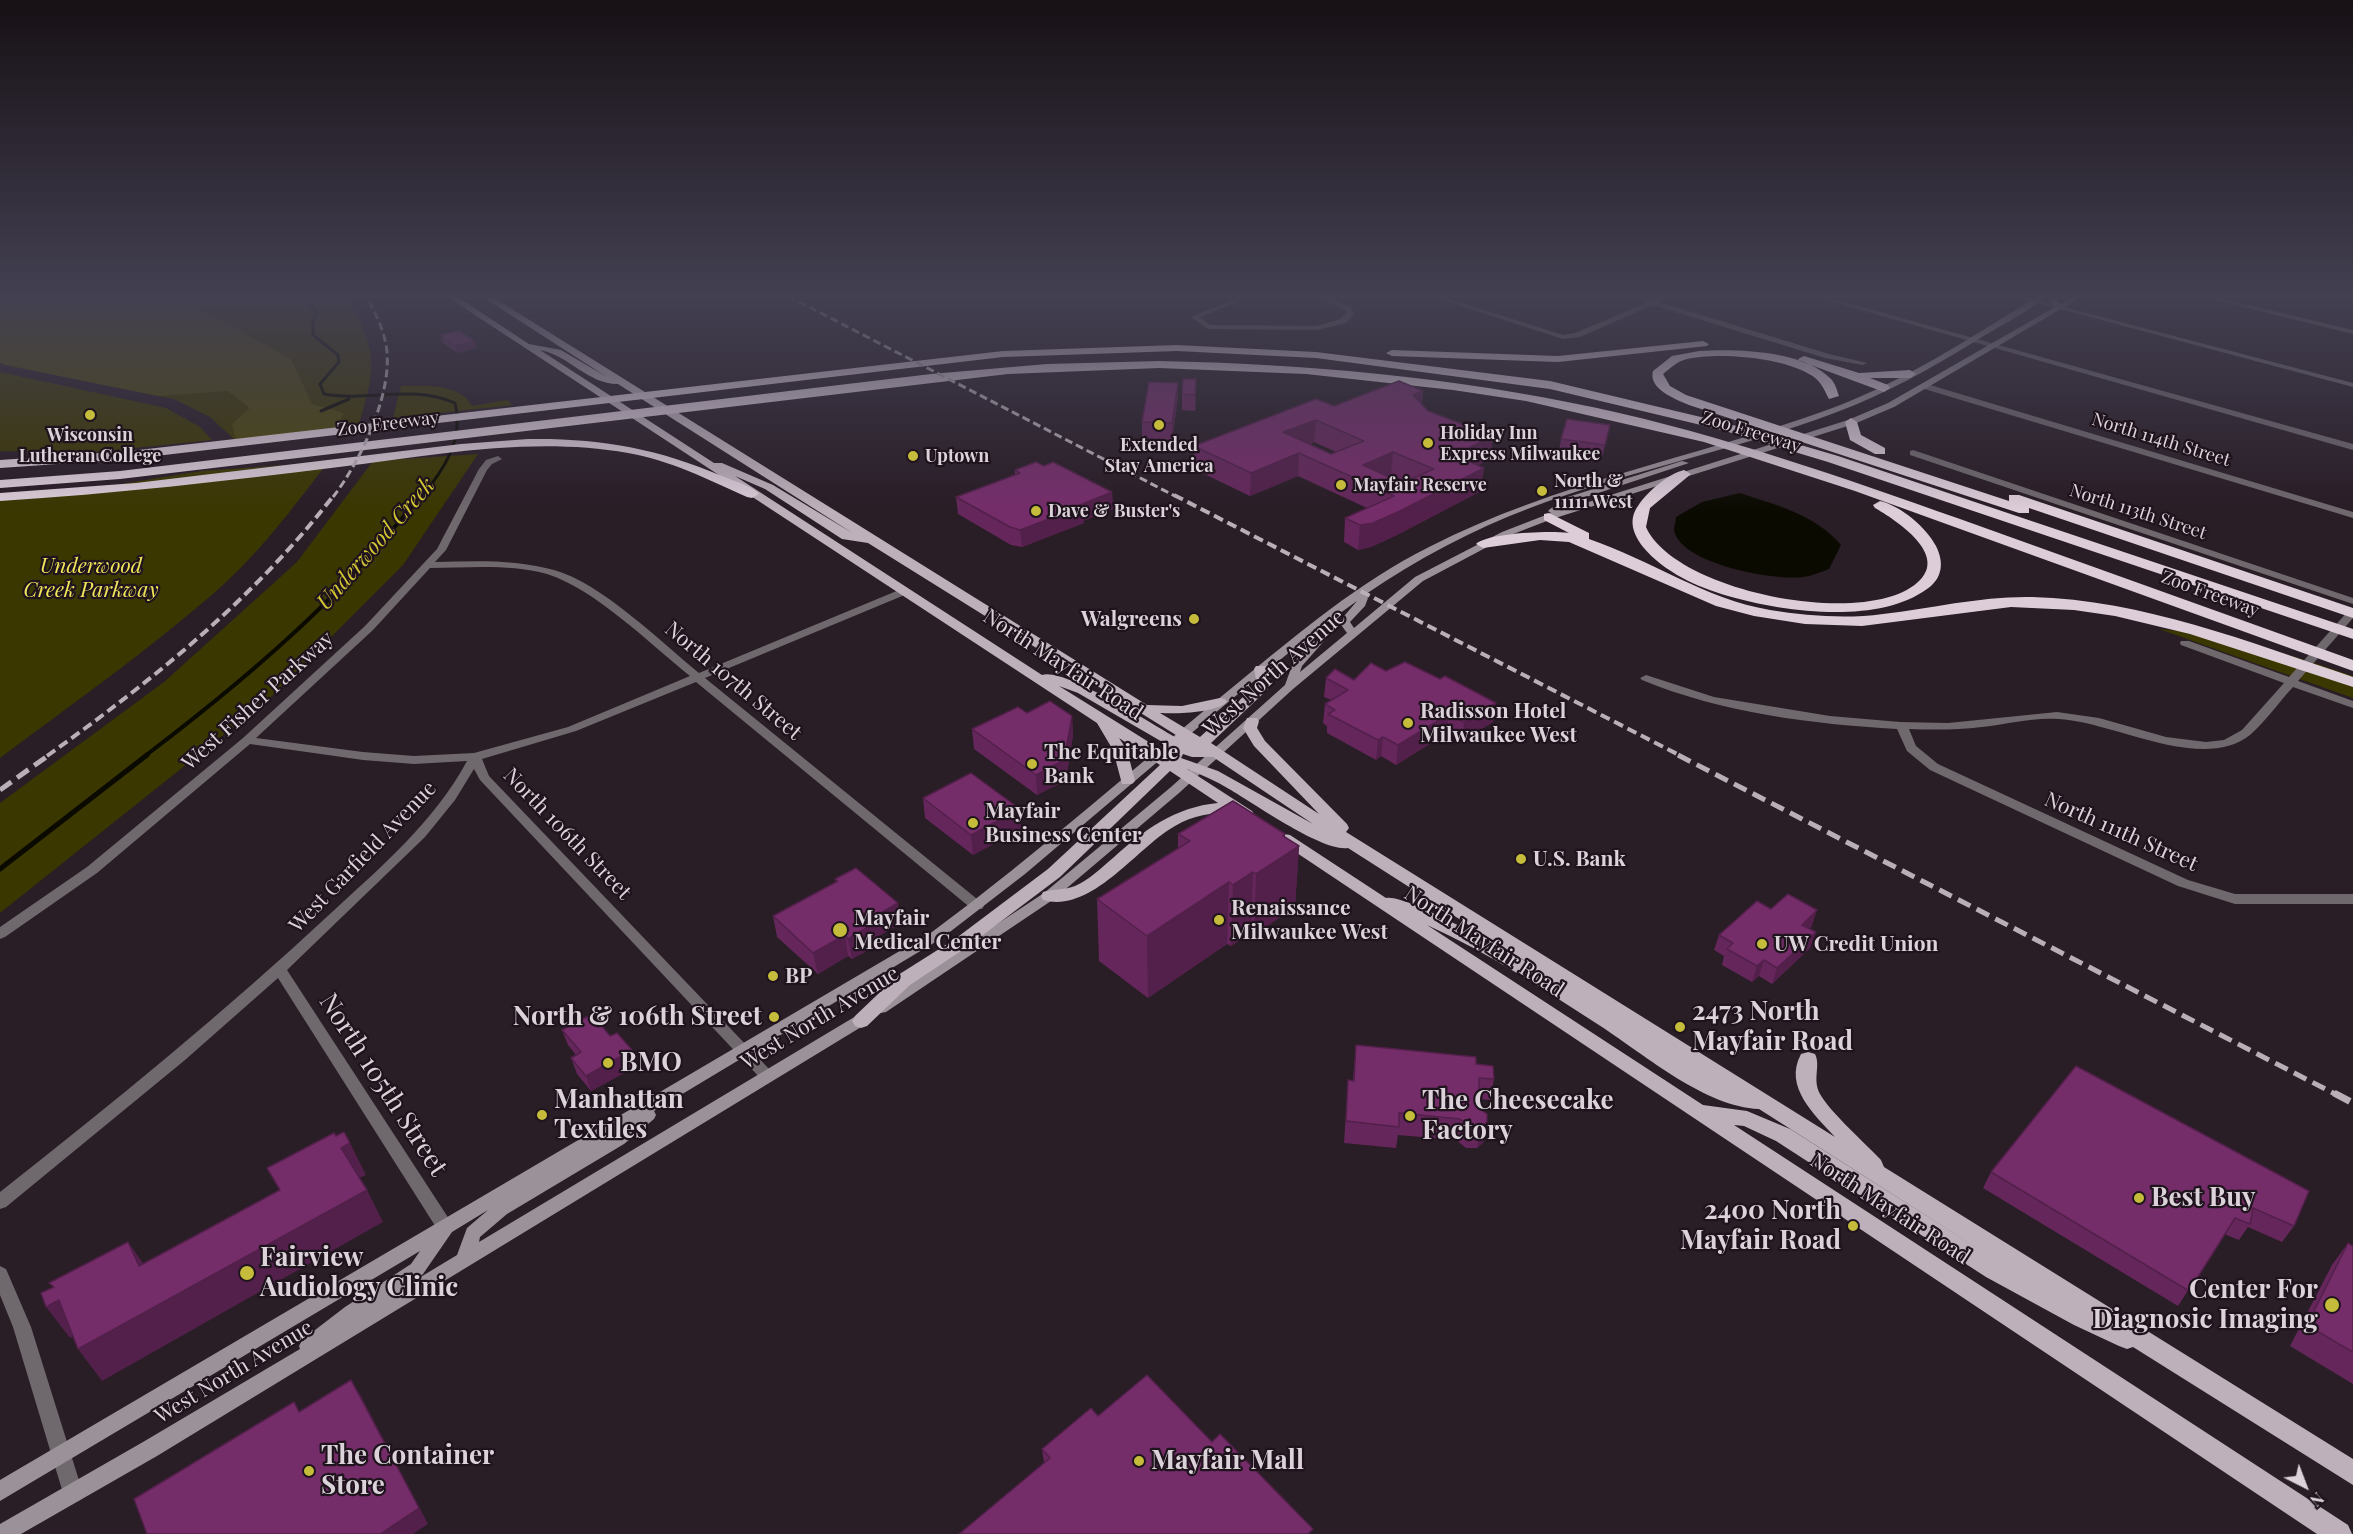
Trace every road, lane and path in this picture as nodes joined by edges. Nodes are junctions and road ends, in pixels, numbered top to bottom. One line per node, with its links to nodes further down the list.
1 (559, 368): 28 (main road, North Mayfair Road)
2 (582, 368): 17 (main road)
3 (601, 368): 17 (main road, North Mayfair Road)
4 (885, 368): 30 (highway, Zoo Freeway)
5 (1056, 368): 33 (highway, Zoo Freeway)
6 (1257, 368): 32 (highway, Zoo Freeway)
7 (1414, 368): 50 (highway, Zoo Freeway)
8 (1663, 368): 47 (highway)
9 (1802, 368): 21 (highway)
10 (1832, 368): 15 (highway)
11 (1921, 368): 16 (main road, West North Avenue)
12 (1958, 368): 18 (main road, West North Avenue)
13 (2073, 368): 25 (street)
14 (2284, 368): 19 (street)
15 (1840, 370): 16 (highway); 20 (highway)
16 (1910, 374): 20 (main road, West North Avenue)
17 (623, 381): 39 (main road, North Mayfair Road)
18 (1924, 386): 22 (main road, West North Avenue); 37 (street, North 114th Street)
19 (2353, 386)
20 (1884, 388): 22 (main road); 23 (main road, West North Avenue)
21 (1833, 396): 23 (main road)
22 (1885, 407): 24 (main road, West North Avenue)
23 (1811, 419): 26 (main road, West North Avenue)
24 (1851, 422): 31 (main road, West North Avenue); 46 (highway)
25 (2353, 447)
26 (1702, 451): 36 (main road, West North Avenue); 38 (main road)
27 (1913, 453): 45 (street, North 113th Street)
28 (690, 454): 34 (main road, North Mayfair Road); 39 (main road)
29 (498, 459): 42 (street, West Fisher Parkway)
30 (0, 464)
31 (1684, 474): 32 (highway); 38 (main road, West North Avenue)
32 (1837, 480): 52 (highway, Zoo Freeway)
33 (0, 484)
34 (752, 494): 35 (highway); 43 (main road, North Mayfair Road)
35 (0, 497)
36 (1528, 505): 38 (main road); 44 (main road, West North Avenue)
37 (2353, 515)
38 (1548, 516): 40 (main road, West North Avenue); 41 (highway)
39 (871, 539): 61 (main road, North Mayfair Road)
40 (1483, 544): 41 (highway); 49 (main road, West North Avenue)
41 (1630, 562): 58 (highway)
42 (430, 565): 55 (street, North 107th Street); 66 (street, West Fisher Parkway)
43 (903, 592): 53 (main road, North Mayfair Road); 55 (street)
44 (1359, 593): 48 (main road, West North Avenue); 49 (main road)
45 (2353, 601)
46 (2353, 613): 57 (street)
47 (2353, 622)
48 (1318, 623): 54 (main road, West North Avenue); 59 (main road)
49 (1352, 633): 59 (main road, West North Avenue)
50 (2353, 634)
51 (2185, 643): 57 (street)
52 (2353, 666)
53 (1024, 668): 63 (main road, North Mayfair Road); 68 (main road)
54 (1261, 669): 60 (main road, West North Avenue); 68 (main road)
55 (700, 678): 69 (street); 78 (street, North 107th Street)
56 (1646, 678): 65 (street)
57 (2290, 681): 62 (street); 65 (street)
58 (2353, 682)
59 (1289, 687): 64 (main road, West North Avenue)
60 (1220, 702): 61 (main road); 68 (main road, West North Avenue)
61 (1138, 704): 68 (main road, North Mayfair Road)
62 (2353, 705)
63 (1098, 717): 68 (main road, North Mayfair Road); 70 (main road)
64 (1252, 721): 67 (main road, West North Avenue); 74 (main road)
65 (1902, 727): 77 (street, North 111th Street)
66 (247, 740): 69 (street); 79 (street, West Fisher Parkway)
67 (1216, 753): 68 (main road); 74 (main road, North Mayfair Road)
68 (1182, 755): 70 (main road, West North Avenue); 71 (main road, North Mayfair Road); 74 (main road); 76 (main road, West North Avenue); 81 (main road)
69 (475, 757): 80 (street, West Garfield Avenue); 82 (street, North 106th Street)
70 (1128, 781): 78 (main road, West North Avenue)
71 (1236, 807): 72 (main road, North Mayfair Road); 76 (main road)
72 (1255, 820)
73 (1275, 833): 75 (main road, North Mayfair Road)
74 (1362, 850): 86 (main road, North Mayfair Road)
75 (1352, 886): 86 (main road); 87 (main road, North Mayfair Road)
76 (1049, 896): 81 (main road, West North Avenue)
77 (2353, 899)
78 (977, 906): 82 (main road, West North Avenue)
79 (0, 934)
80 (280, 970): 89 (street, West Garfield Avenue); 90 (street, North 105th Street)
81 (861, 1021): 84 (main road, West North Avenue)
82 (744, 1052): 84 (street, North 106th Street); 85 (main road, West North Avenue)
83 (1808, 1059): 88 (main road)
84 (767, 1076): 91 (main road, West North Avenue)
85 (684, 1087): 90 (main road, West North Avenue); 91 (main road)
86 (1764, 1102): 88 (main road, North Mayfair Road)
87 (1696, 1112): 93 (main road); 99 (main road, North Mayfair Road)
88 (1884, 1178): 93 (main road, North Mayfair Road)
89 (0, 1202)
90 (446, 1227): 94 (main road); 95 (main road, West North Avenue)
91 (464, 1260): 94 (main road, West North Avenue)
92 (0, 1274): 95 (street)
93 (2168, 1356): 96 (main road, North Mayfair Road)
94 (265, 1379): 98 (main road, West North Avenue)
95 (61, 1455): 97 (main road, West North Avenue); 98 (street)
96 (2353, 1473)
97 (0, 1491)
98 (74, 1493): 100 (main road, West North Avenue)
99 (2343, 1533)
100 (2, 1534)

